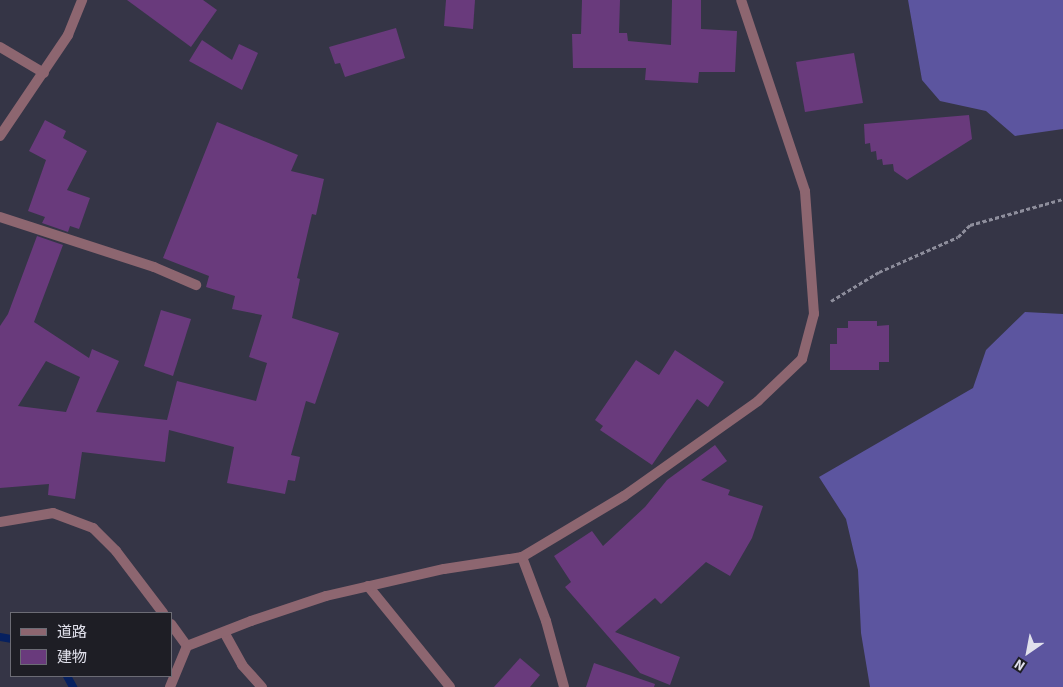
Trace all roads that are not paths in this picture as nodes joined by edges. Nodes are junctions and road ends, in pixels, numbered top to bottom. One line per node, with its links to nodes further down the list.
1 (82, 0): 4 (street)
2 (741, 0): 9 (street)
3 (0, 47): 4 (street)
4 (44, 73): 5 (street)
5 (0, 136)
6 (0, 217): 7 (street)
7 (196, 285)
8 (0, 522): 11 (street)
9 (522, 557): 10 (street); 18 (street)
10 (368, 586): 13 (street); 17 (street)
11 (162, 612)
12 (172, 625): 14 (street)
13 (224, 632): 14 (street); 16 (street)
14 (187, 646): 15 (street)
15 (170, 687)
16 (262, 687)
17 (450, 687)
18 (564, 687)

